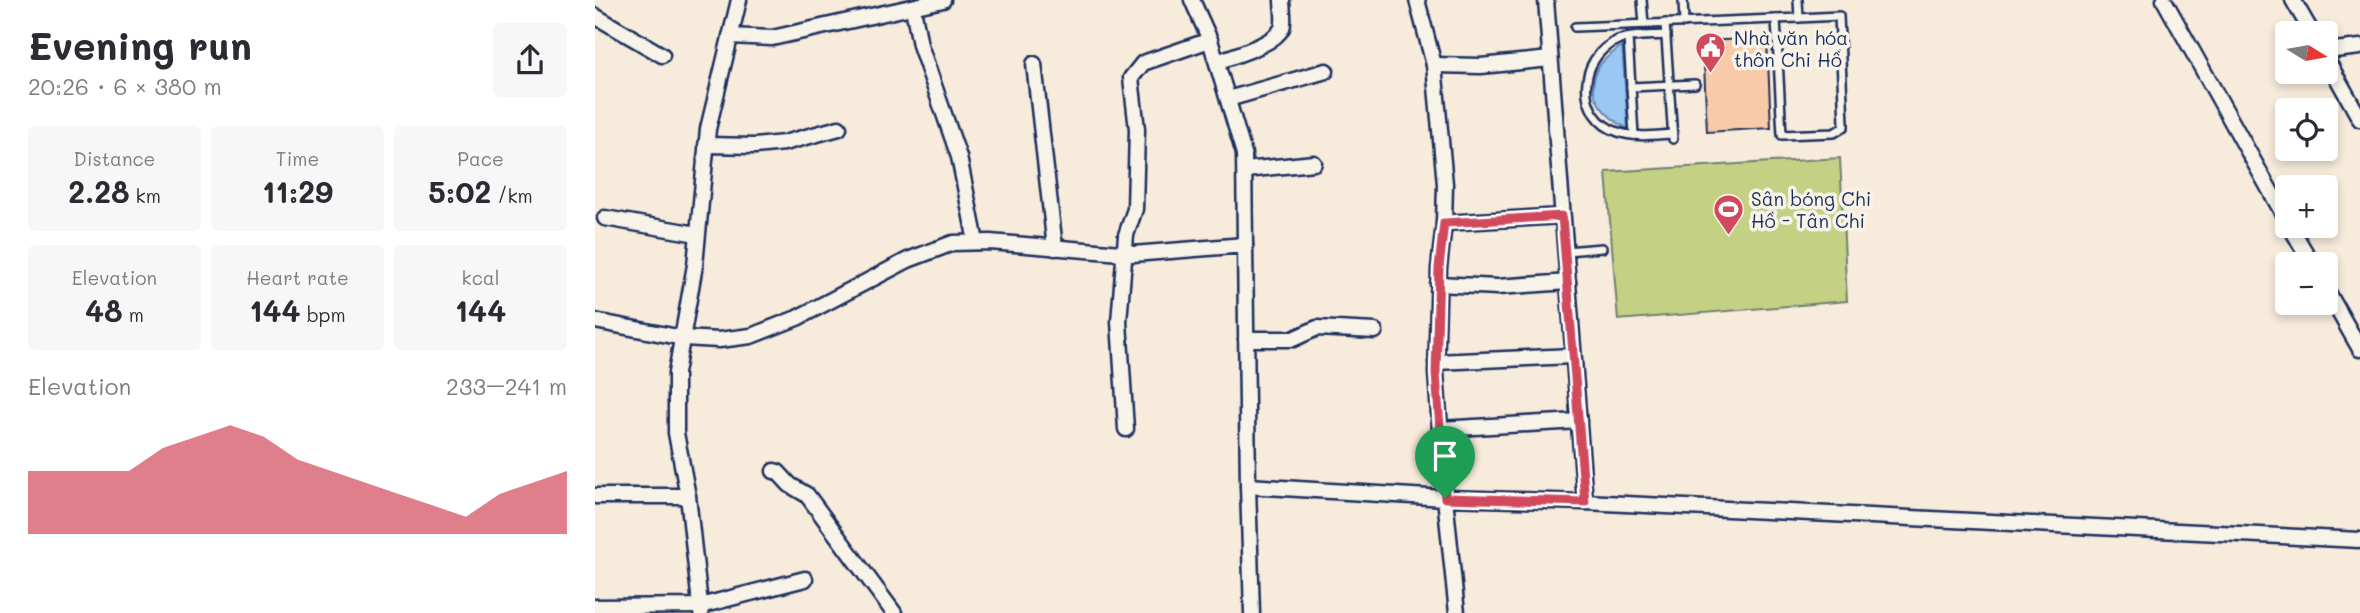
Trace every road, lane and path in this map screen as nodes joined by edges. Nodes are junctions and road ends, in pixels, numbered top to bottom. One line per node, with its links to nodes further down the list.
1 (739, 0): 21 (street)
2 (943, 0): 12 (street)
3 (1192, 0): 24 (street)
4 (1282, 0): 29 (street)
5 (1417, 0): 31 (street)
6 (1546, 0): 28 (street)
7 (1642, 0): 19 (lane)
8 (1683, 0): 18 (lane)
9 (1798, 0): 14 (lane)
10 (2164, 0): 44 (street)
11 (2293, 0): 16 (street)
12 (913, 8): 21 (street); 49 (street)
13 (595, 16): 27 (street)
14 (1799, 18): 15 (lane); 15 (lane)
15 (1776, 19): 18 (lane)
16 (2305, 21)
17 (1665, 23): 18 (lane); 19 (lane); 22 (lane)
18 (1684, 23)
19 (1644, 24): 20 (lane)
20 (1575, 27)
21 (730, 36): 41 (street)
22 (1666, 36): 23 (lane); 35 (lane)
23 (1628, 38): 36 (lane); 40 (lane)
24 (1210, 40): 29 (street); 54 (street)
25 (2360, 47): 26 (street)
26 (2338, 50)
27 (662, 55)
28 (1550, 59): 31 (street); 45 (street)
29 (1217, 62): 37 (street)
30 (1034, 64): 51 (street)
31 (1434, 65): 47 (street)
32 (1326, 71): 37 (street)
33 (2338, 80): 38 (street)
34 (1695, 84): 35 (lane)
35 (1669, 85): 36 (lane); 40 (lane)
36 (1631, 87): 40 (lane)
37 (1228, 99): 43 (street)
38 (2360, 119)
39 (839, 128): 41 (street)
40 (1634, 135)
41 (706, 145): 48 (street)
42 (1314, 163): 43 (street)
43 (1245, 170): 50 (street)
44 (2275, 199)
45 (1562, 216): 47 (street); 53 (street)
46 (605, 218): 48 (street)
47 (1444, 223): 56 (street)
48 (697, 234): 60 (street)
49 (976, 242): 51 (street); 60 (street)
50 (1245, 245): 54 (street); 61 (street)
51 (1055, 248): 54 (street)
52 (1602, 248): 53 (lane)
53 (1565, 251): 55 (street)
54 (1123, 254): 66 (street)
55 (1567, 282): 56 (street); 63 (street)
56 (1438, 284): 64 (street)
57 (2338, 310): 62 (street)
58 (595, 321): 60 (street)
59 (1375, 331): 61 (street)
60 (683, 338): 71 (street)
61 (1246, 339): 69 (street)
62 (2360, 349)
63 (1573, 356): 64 (street); 65 (street)
64 (1436, 362): 67 (street)
65 (1579, 421): 67 (street); 73 (street)
66 (1126, 429)
67 (1440, 429): 72 (street)
68 (774, 471): 78 (street)
69 (1248, 486): 72 (street); 79 (street)
70 (595, 496): 71 (street)
71 (688, 496): 77 (street)
72 (1445, 498): 73 (street); 80 (street)
73 (1585, 502): 74 (street)
74 (2360, 540)
75 (805, 579): 77 (street)
76 (595, 607): 77 (street)
77 (700, 609)
78 (894, 613)
79 (1252, 613)
80 (1457, 613)

